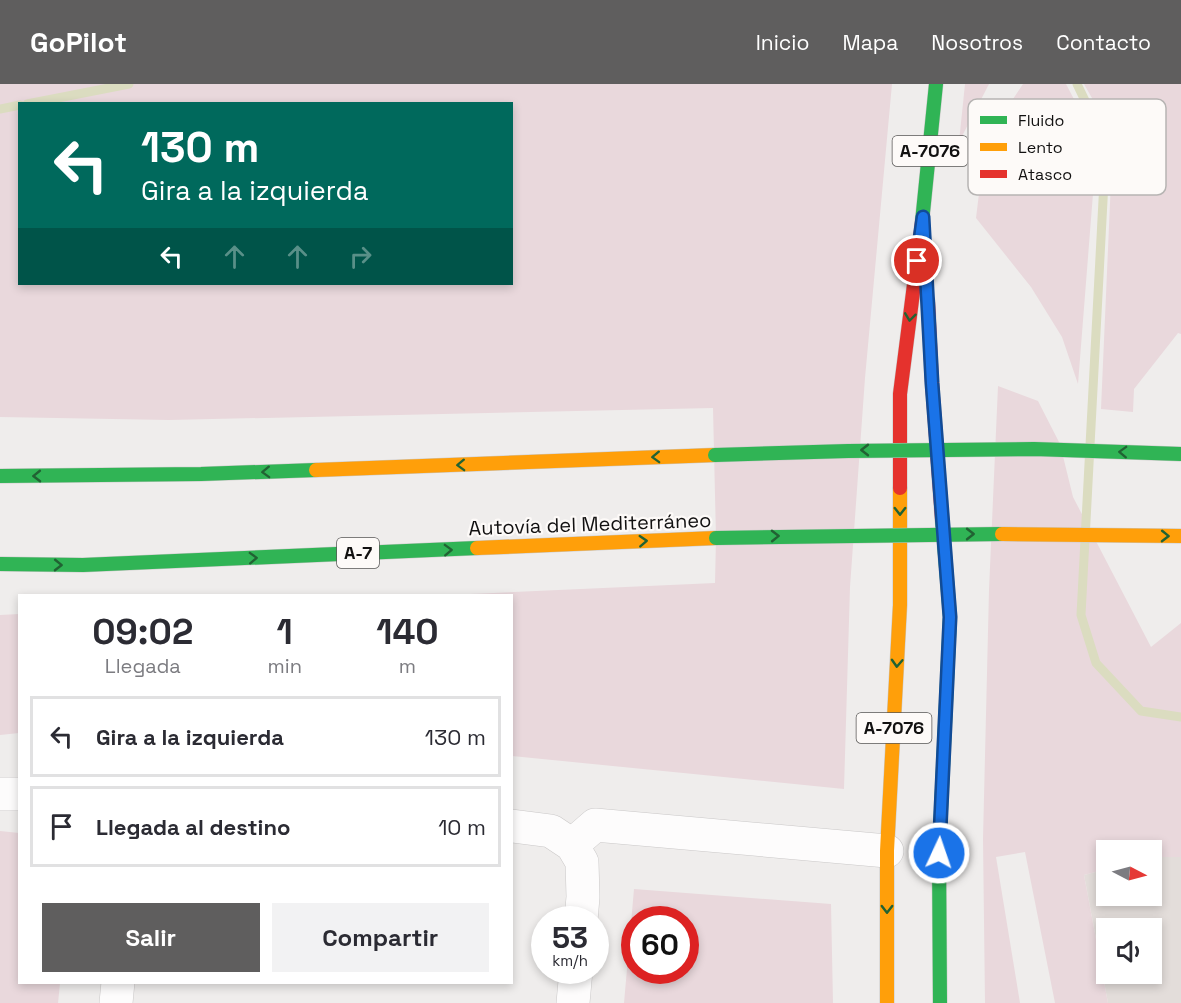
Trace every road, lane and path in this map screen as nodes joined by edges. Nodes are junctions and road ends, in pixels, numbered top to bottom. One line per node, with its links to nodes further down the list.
1 (936, 84): 2 (main road, A-7076)
2 (923, 217): 12 (main road, A-7076, one-way to 12); 20 (main road, A-7076)
3 (1181, 454): 5 (main road, one-way to 5, bridge)
4 (35, 462): 5 (main road)
5 (201, 474): 6 (main road, one-way to 6)
6 (0, 476)
7 (1181, 536): 8 (main road, Autovía del Mediterráneo / A-7, one-way to 7, bridge)
8 (0, 564)
9 (0, 794): 10 (street)
10 (18, 794)
11 (513, 826): 13 (street)
12 (887, 851): 13 (street); 19 (main road, A-7076, one-way to 19)
13 (577, 854): 14 (street)
14 (583, 906)
15 (118, 984): 17 (street)
16 (575, 984): 18 (street)
17 (116, 1003)
18 (573, 1003)
19 (888, 1003)
20 (940, 1003)

